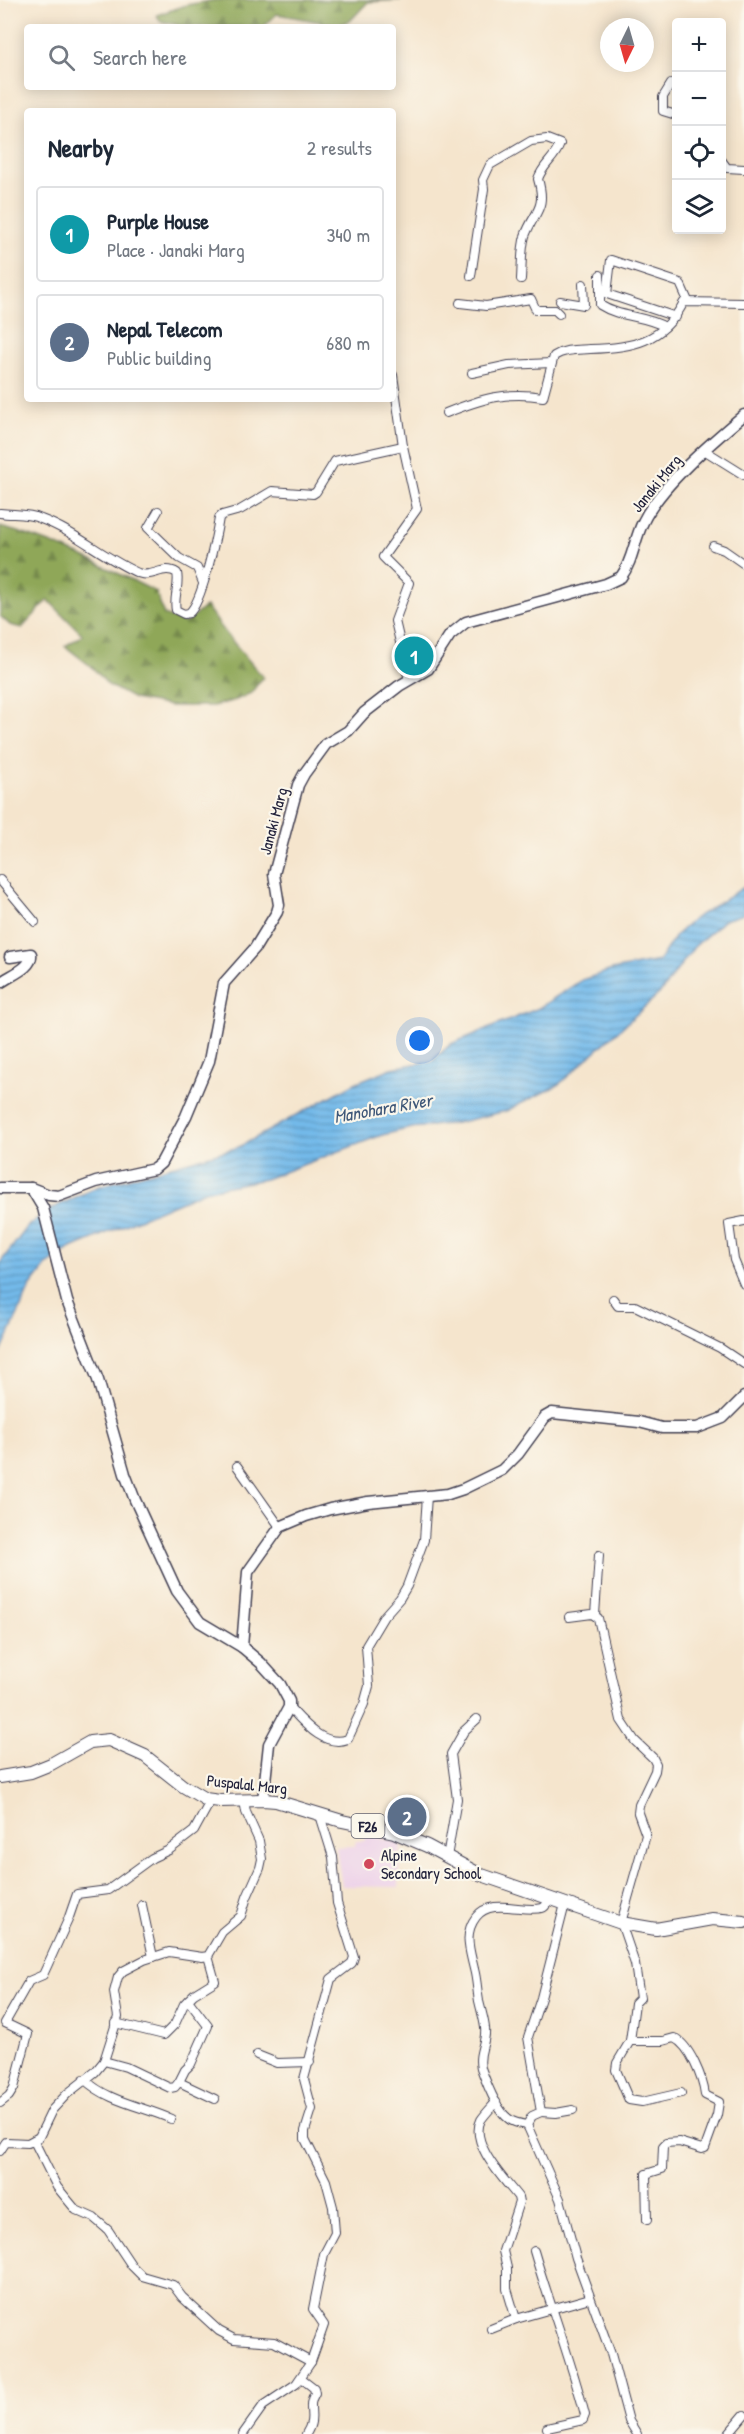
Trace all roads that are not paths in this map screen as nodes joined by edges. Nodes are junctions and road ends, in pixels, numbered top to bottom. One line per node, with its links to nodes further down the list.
1 (671, 84): 2 (street)
2 (672, 114)
3 (726, 167): 4 (street)
4 (744, 169)
5 (600, 275): 15 (street)
6 (471, 276): 7 (street)
7 (521, 279)
8 (583, 285): 9 (street)
9 (560, 301)
10 (688, 301): 12 (street); 14 (street); 14 (street)
11 (460, 303): 13 (street)
12 (744, 303)
13 (559, 314)
14 (676, 317): 15 (street)
15 (665, 327): 16 (street)
16 (551, 363): 17 (street); 19 (street)
17 (472, 373)
18 (396, 396): 21 (street)
19 (446, 413)
20 (744, 415): 22 (street, Janaki Marg)
21 (403, 446): 28 (street); 29 (street)
22 (704, 450): 23 (street); 29 (street, Janaki Marg)
23 (744, 475)
24 (158, 511): 28 (street)
25 (0, 513): 28 (street)
26 (713, 546): 27 (street)
27 (744, 564)
28 (203, 583)
29 (409, 680): 35 (street, Janaki Marg)
30 (0, 880): 31 (street)
31 (34, 922)
32 (5, 955): 33 (street)
33 (0, 983)
34 (0, 1188): 35 (street, Janaki Marg)
35 (32, 1188): 47 (street)
36 (744, 1221): 37 (street)
37 (744, 1284)
38 (613, 1299): 39 (street)
39 (744, 1364)
40 (744, 1397): 42 (street)
41 (237, 1466): 43 (street)
42 (427, 1496): 43 (street); 48 (street)
43 (280, 1527): 47 (street)
44 (599, 1555): 45 (street)
45 (595, 1615): 46 (street); 60 (street)
46 (568, 1617)
47 (242, 1647): 48 (street)
48 (289, 1707): 53 (street)
49 (477, 1719): 55 (street)
50 (0, 1777): 51 (main road, Puspalal Marg / F26)
51 (211, 1800): 52 (main road, Puspalal Marg / F26); 74 (street)
52 (244, 1800): 53 (main road, Puspalal Marg / F26); 61 (street)
53 (262, 1800): 54 (main road, Puspalal Marg / F26)
54 (320, 1815): 55 (main road, Puspalal Marg / F26); 68 (street)
55 (447, 1857): 56 (main road, Puspalal Marg / F26)
56 (549, 1898): 57 (main road, Puspalal Marg / F26); 73 (street)
57 (564, 1904): 60 (main road, Puspalal Marg / F26); 76 (street)
58 (142, 1905): 62 (street)
59 (744, 1922): 60 (main road, Puspalal Marg / F26)
60 (621, 1923): 65 (street)
61 (208, 1956): 62 (street); 63 (street)
62 (153, 1957): 64 (street)
63 (188, 2000): 64 (street); 70 (street)
64 (115, 2023): 67 (street)
65 (630, 2041): 71 (street); 81 (street)
66 (257, 2055): 68 (street)
67 (104, 2061): 69 (street); 70 (street)
68 (310, 2062): 87 (street)
69 (84, 2079): 77 (street); 79 (street)
70 (179, 2082): 72 (street)
71 (681, 2093)
72 (215, 2099)
73 (496, 2102): 78 (street); 85 (street)
74 (0, 2103)
75 (573, 2110): 76 (street)
76 (541, 2112): 78 (street)
77 (171, 2119)
78 (527, 2125): 83 (street)
79 (34, 2141): 80 (street); 87 (street)
80 (0, 2151)
81 (648, 2220)
82 (534, 2251): 84 (street)
83 (590, 2298): 84 (street); 93 (street)
84 (550, 2309): 85 (street); 90 (street)
85 (516, 2319): 86 (street)
86 (491, 2329)
87 (311, 2362): 88 (street)
88 (301, 2378): 91 (street); 92 (street)
89 (744, 2415): 94 (street)
90 (547, 2428)
91 (243, 2434)
92 (306, 2434)
93 (637, 2434)
94 (728, 2434)

